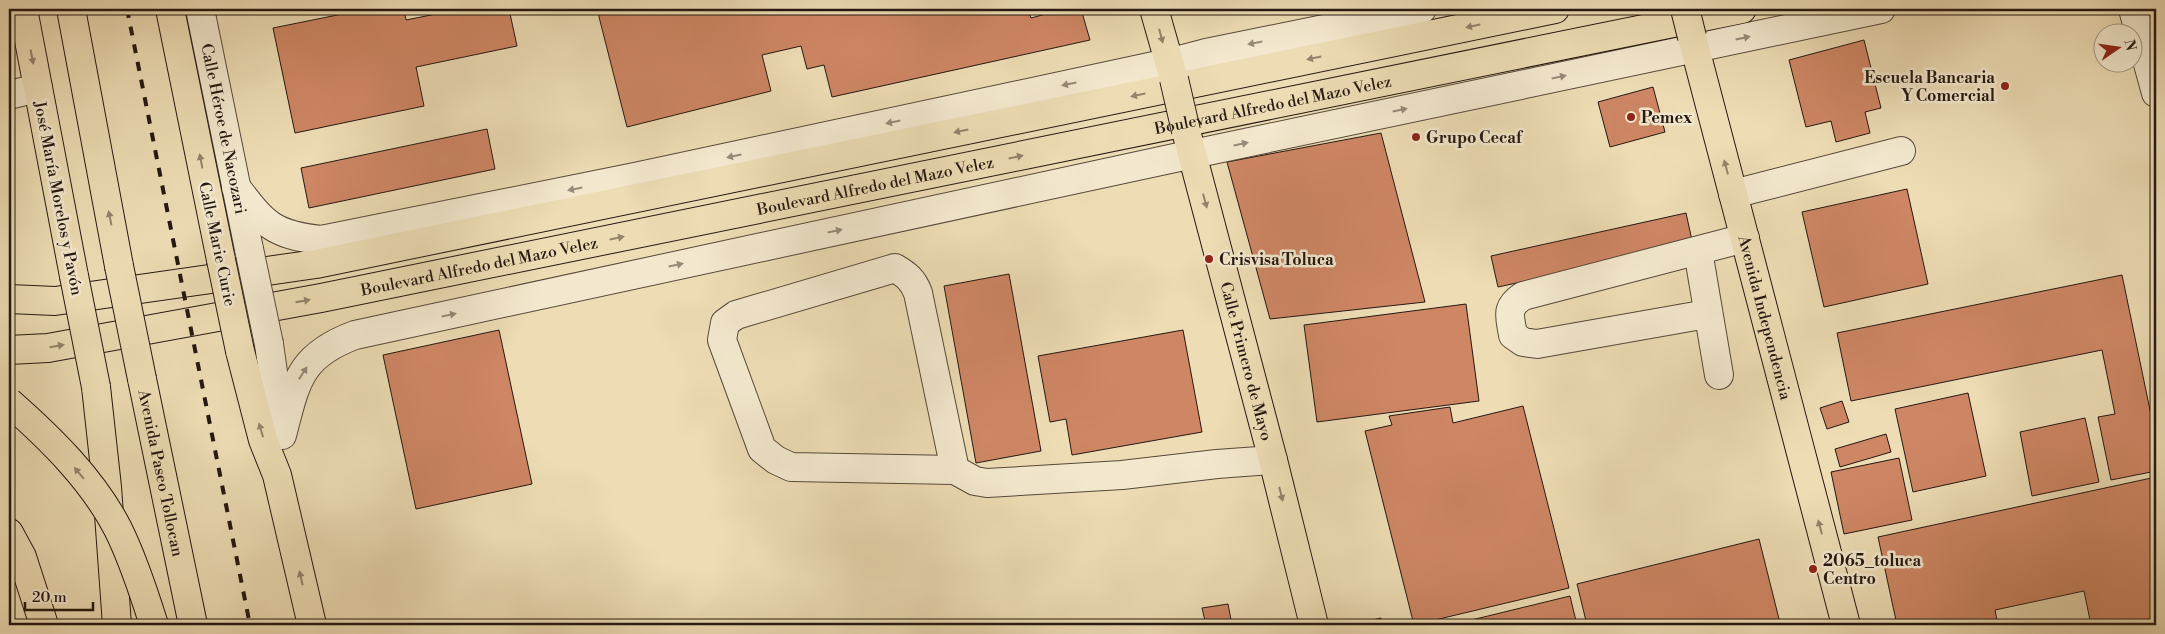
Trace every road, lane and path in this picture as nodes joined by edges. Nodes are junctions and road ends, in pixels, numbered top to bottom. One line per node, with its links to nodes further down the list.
1 (23, 9): 15 (main road, José María Morelos y Pavón, one-way to 15)
2 (71, 9): 37 (main road, Avenida Paseo Tollocan, one-way to 2, bridge)
3 (170, 9): 32 (main road, Calle Marie Curie, one-way to 3, bridge)
4 (200, 9): 20 (street, Calle Héroe de Nacozari)
5 (1154, 9): 14 (main road, Calle Primero de Mayo, one-way to 14)
6 (1422, 9): 12 (street)
7 (1555, 9): 24 (main road, one-way to 24)
8 (1685, 9): 13 (main road, Avenida Independencia, bridge)
9 (1742, 9): 26 (main road, Boulevard Alfredo del Mazo Velez, one-way to 9)
10 (1881, 9): 13 (street, Boulevard Alfredo del Mazo Velez, one-way to 10)
11 (2133, 9): 16 (street)
12 (1334, 18): 14 (street, one-way to 14)
13 (1694, 43): 18 (street, Boulevard Alfredo del Mazo Velez, one-way to 13); 21 (main road, Avenida Independencia, one-way to 13)
14 (1171, 71): 18 (main road, Calle Primero de Mayo, bridge); 20 (street, one-way to 20)
15 (38, 88): 17 (street); 35 (main road, José María Morelos y Pavón, bridge)
16 (2156, 93)
17 (9, 95)
18 (1190, 142): 29 (street, Boulevard Alfredo del Mazo Velez, one-way to 18); 30 (main road, Calle Primero de Mayo, one-way to 30)
19 (1901, 151): 21 (street)
20 (236, 187): 29 (street, Calle Héroe de Nacozari, bridge)
21 (1734, 194): 22 (main road, Avenida Independencia)
22 (1745, 238): 23 (street); 40 (main road, Avenida Independencia, one-way to 22)
23 (1698, 251): 25 (street); 25 (street)
24 (9, 299)
25 (1707, 314): 27 (street)
26 (9, 350)
27 (1719, 375)
28 (9, 402): 36 (main road, one-way to 28, bridge)
29 (282, 435): 32 (street)
30 (1272, 460): 31 (street); 39 (main road, Calle Primero de Mayo, one-way to 39)
31 (955, 470): 31 (street)
32 (278, 475): 38 (main road, one-way to 32)
33 (9, 532): 34 (main road)
34 (44, 625)
35 (117, 625)
36 (154, 625)
37 (193, 625)
38 (312, 625)
39 (1314, 625)
40 (1846, 625)

